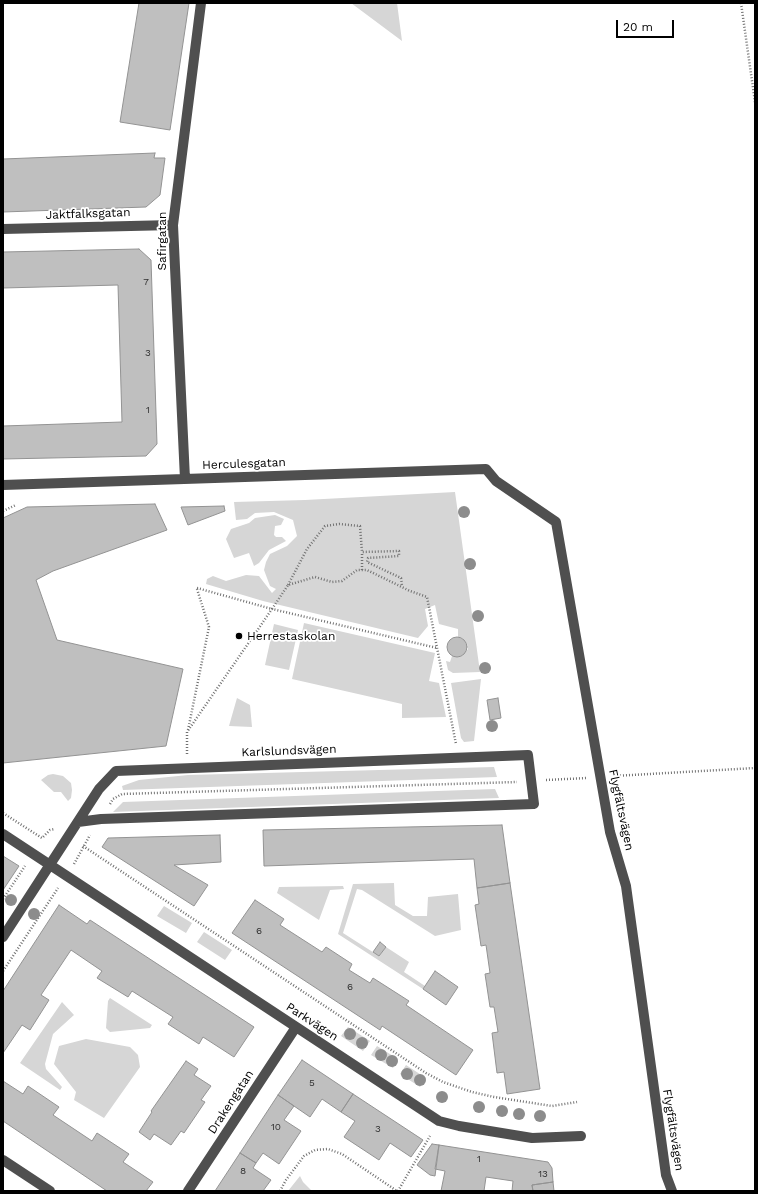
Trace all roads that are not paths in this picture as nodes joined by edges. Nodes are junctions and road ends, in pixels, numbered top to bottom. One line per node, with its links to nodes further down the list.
1 (201, 3): 2 (street, Safirgatan)
2 (173, 225): 3 (street, Jaktfalksgatan); 5 (street, Safirgatan)
3 (3, 229)
4 (486, 469): 5 (street, Herculesgatan); 16 (street, Flygfältsvägen)
5 (186, 479): 6 (street, Herculesgatan)
6 (3, 486)
7 (78, 822): 7 (street, Karlslundsvägen); 9 (street, Karlslundsvägen)
8 (3, 834): 9 (street)
9 (50, 865): 10 (street, Karlslundsvägen); 11 (street, Parkvägen)
10 (3, 937)
11 (296, 1027): 12 (street, Parkvägen); 15 (street, Drakengatan)
12 (581, 1136)
13 (3, 1160): 14 (street)
14 (50, 1191)
15 (188, 1191)
16 (672, 1191)

